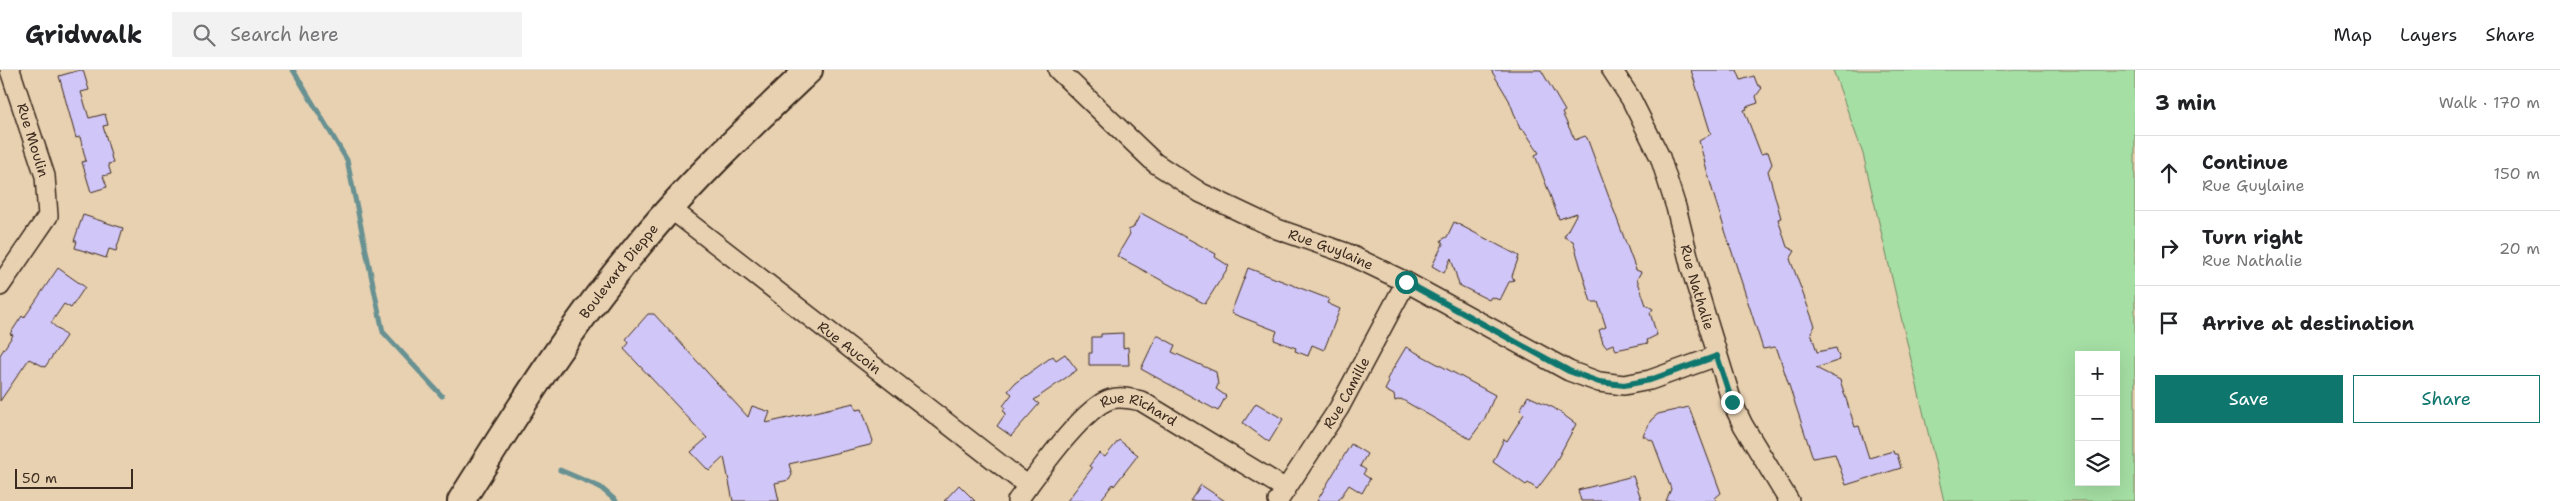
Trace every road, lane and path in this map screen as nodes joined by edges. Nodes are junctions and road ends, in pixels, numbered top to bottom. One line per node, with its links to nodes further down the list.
1 (809, 70): 5 (main road, Boulevard Dieppe)
2 (1058, 70): 6 (street, Rue Guylaine)
3 (1612, 70): 8 (street, Rue Nathalie)
4 (9, 82): 7 (street, Rue Moulin)
5 (671, 209): 9 (street, Rue Aucoin); 11 (main road, Boulevard Dieppe)
6 (1406, 282): 8 (street, Rue Guylaine); 10 (street, Rue Camille)
7 (0, 286)
8 (1717, 356): 12 (street, Rue Nathalie)
9 (1022, 494): 10 (street, Rue Richard)
10 (1282, 495)
11 (462, 501)
12 (1789, 501)

